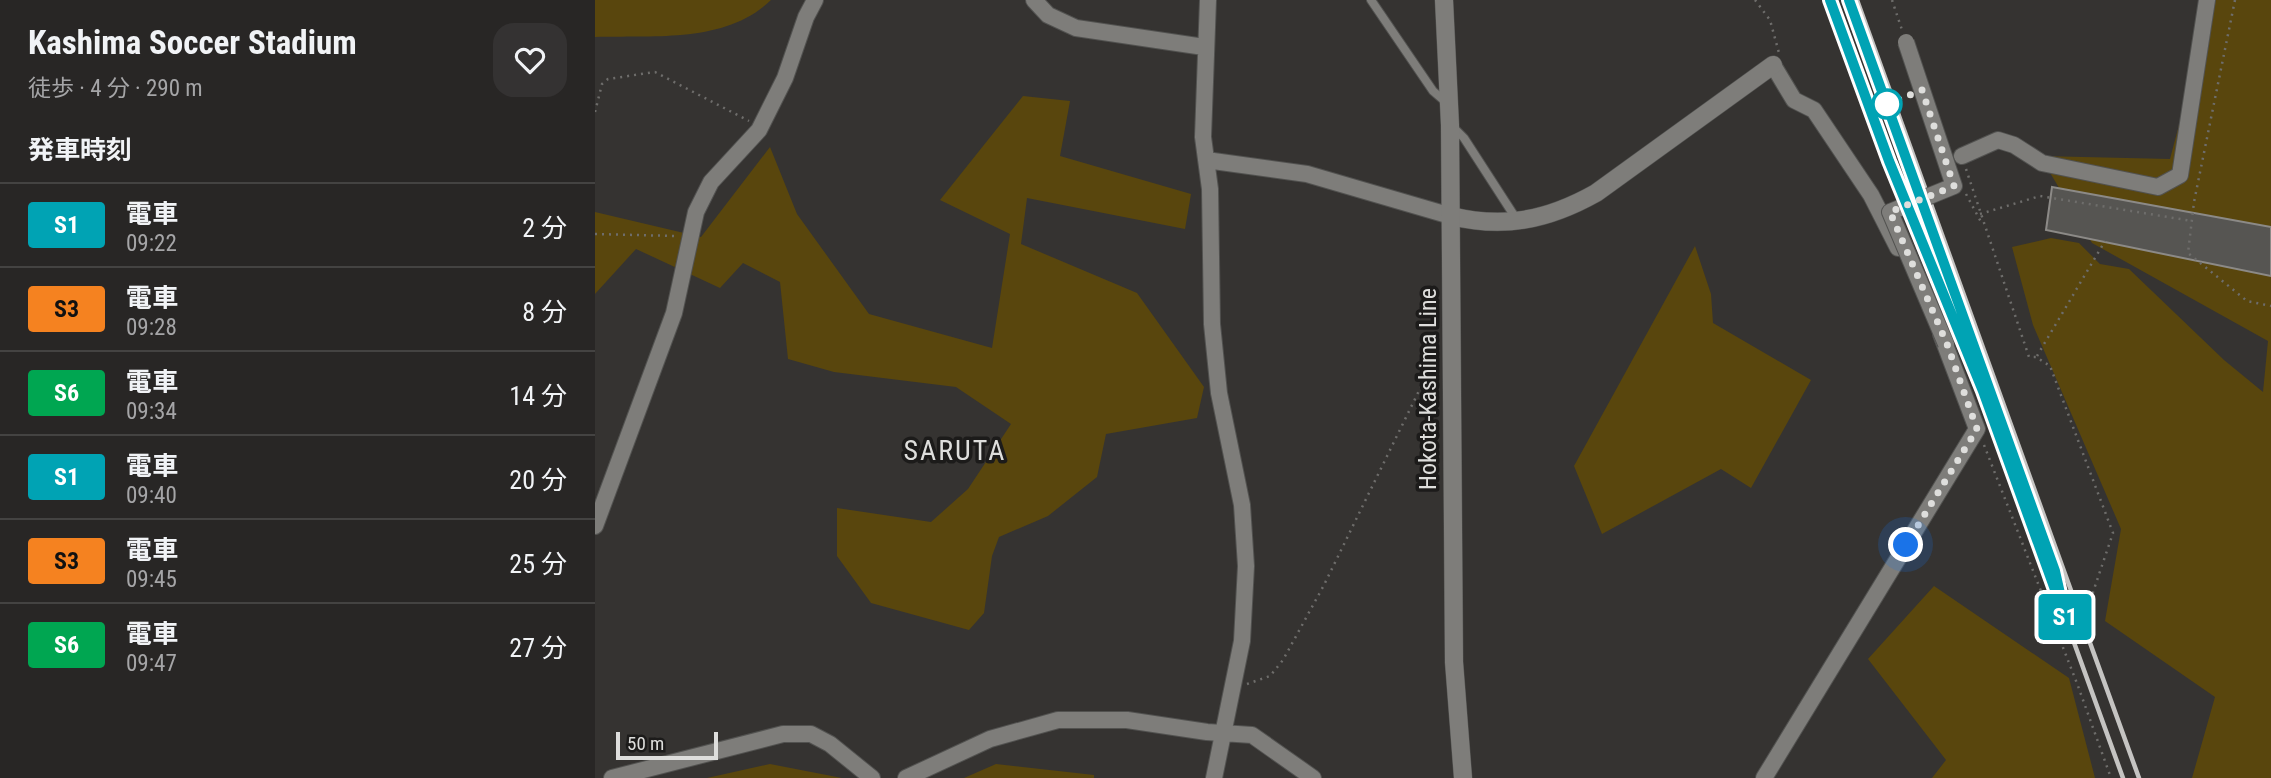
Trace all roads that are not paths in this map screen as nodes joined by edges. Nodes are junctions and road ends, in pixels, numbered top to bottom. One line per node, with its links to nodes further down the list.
1 (815, 0): 17 (street)
2 (1034, 0): 8 (street)
3 (1208, 0): 8 (street)
4 (1371, 0): 10 (lane)
5 (1444, 0): 10 (main road, Hokota-Kashima Line)
6 (2207, 0): 12 (street)
7 (1906, 42): 16 (street, bridge)
8 (1204, 47): 13 (street)
9 (1773, 65): 15 (main road); 16 (street)
10 (1449, 104): 11 (main road, Hokota-Kashima Line)
11 (1450, 125): 14 (main road, Hokota-Kashima Line); 15 (lane)
12 (1962, 156)
13 (1206, 160): 14 (street); 18 (street)
14 (1451, 216): 15 (main road); 24 (main road, Hokota-Kashima Line)
15 (1519, 223)
16 (1947, 344): 25 (street)
17 (595, 526)
18 (1223, 733): 21 (street); 22 (street); 23 (street)
19 (612, 778): 20 (street)
20 (872, 778)
21 (906, 778)
22 (1214, 778)
23 (1313, 778)
24 (1463, 778)
25 (1764, 778)

